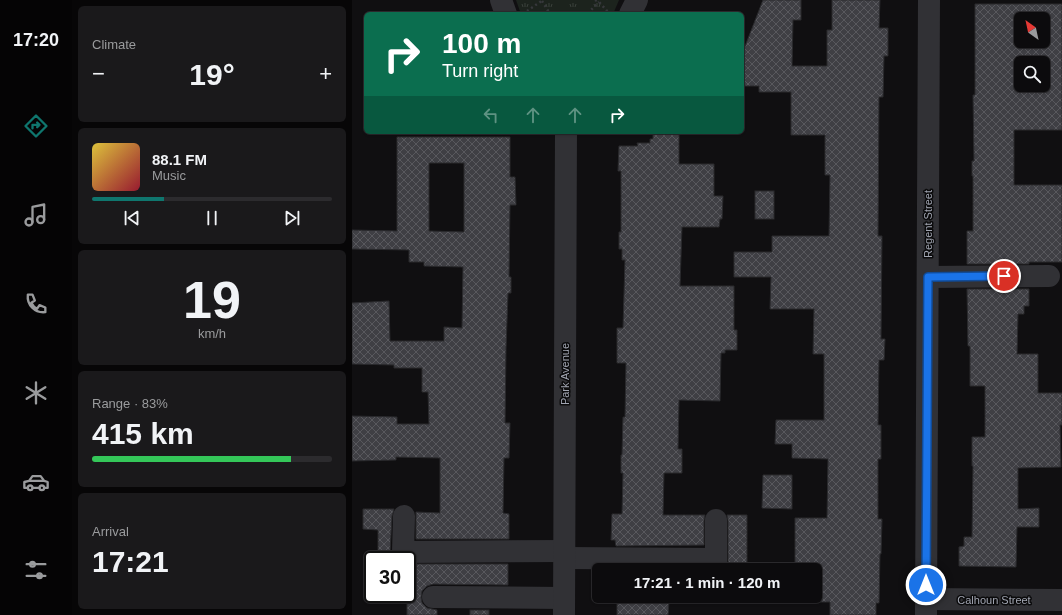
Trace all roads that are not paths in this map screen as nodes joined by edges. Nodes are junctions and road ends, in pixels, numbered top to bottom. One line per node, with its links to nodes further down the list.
1 (501, 0): 4 (street)
2 (637, 0): 5 (street)
3 (929, 0): 8 (street, Regent Street)
4 (505, 12)
5 (631, 12)
6 (566, 134): 11 (street, Park Avenue)
7 (1049, 276): 8 (street)
8 (928, 277): 17 (street, Regent Street)
9 (404, 516): 11 (street)
10 (716, 520): 13 (street)
11 (565, 555): 12 (street); 16 (street, Park Avenue)
12 (699, 563)
13 (716, 563)
14 (433, 597): 16 (street)
15 (1062, 600): 17 (street, Calhoun Street)
16 (564, 606)
17 (926, 607)

